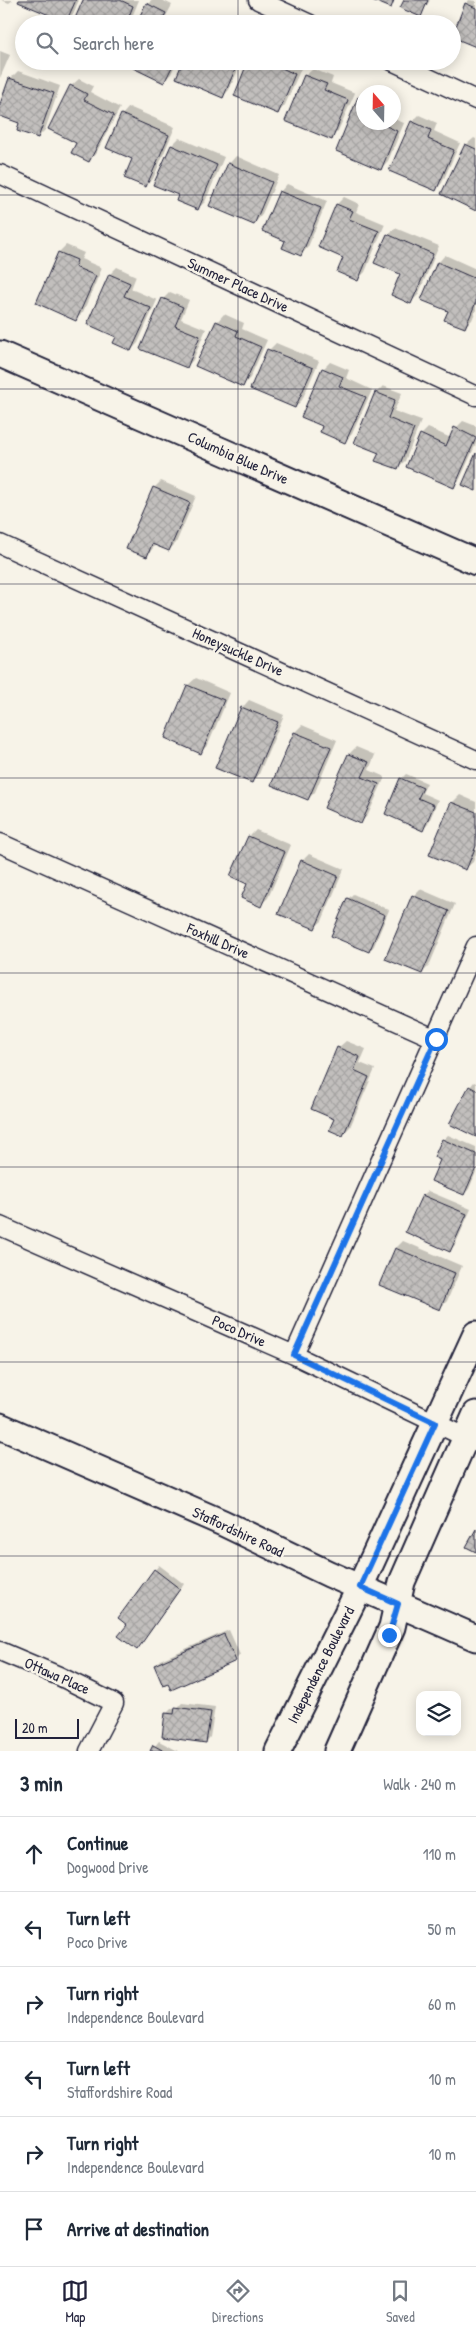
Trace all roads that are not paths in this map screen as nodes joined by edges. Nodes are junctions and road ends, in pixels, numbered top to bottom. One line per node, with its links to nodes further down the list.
1 (258, 0): 2 (street)
2 (290, 15)
3 (411, 70): 4 (street)
4 (476, 100)
5 (0, 174): 7 (street, Summer Place Drive)
6 (0, 354): 9 (main road, Columbia Blue Drive)
7 (476, 396)
8 (0, 544): 10 (street, Honeysuckle Drive)
9 (476, 562)
10 (476, 760)
11 (0, 843): 13 (street, Foxhill Drive)
12 (476, 946): 13 (street)
13 (436, 1039): 16 (street)
14 (0, 1226): 16 (street, Poco Drive)
15 (476, 1334): 18 (main road, Independence Boulevard)
16 (294, 1355): 18 (street, Poco Drive)
17 (476, 1414): 20 (main road)
18 (435, 1423): 20 (street, Poco Drive); 21 (main road, Independence Boulevard)
19 (0, 1426): 21 (main road, Staffordshire Road)
20 (471, 1440): 22 (main road)
21 (360, 1587): 22 (main road, Staffordshire Road); 26 (main road, Independence Boulevard)
22 (398, 1604): 23 (main road, Staffordshire Road); 27 (main road)
23 (476, 1638)
24 (0, 1651): 25 (street, Ottawa Place)
25 (89, 1751)
26 (278, 1751)
27 (338, 1751)

